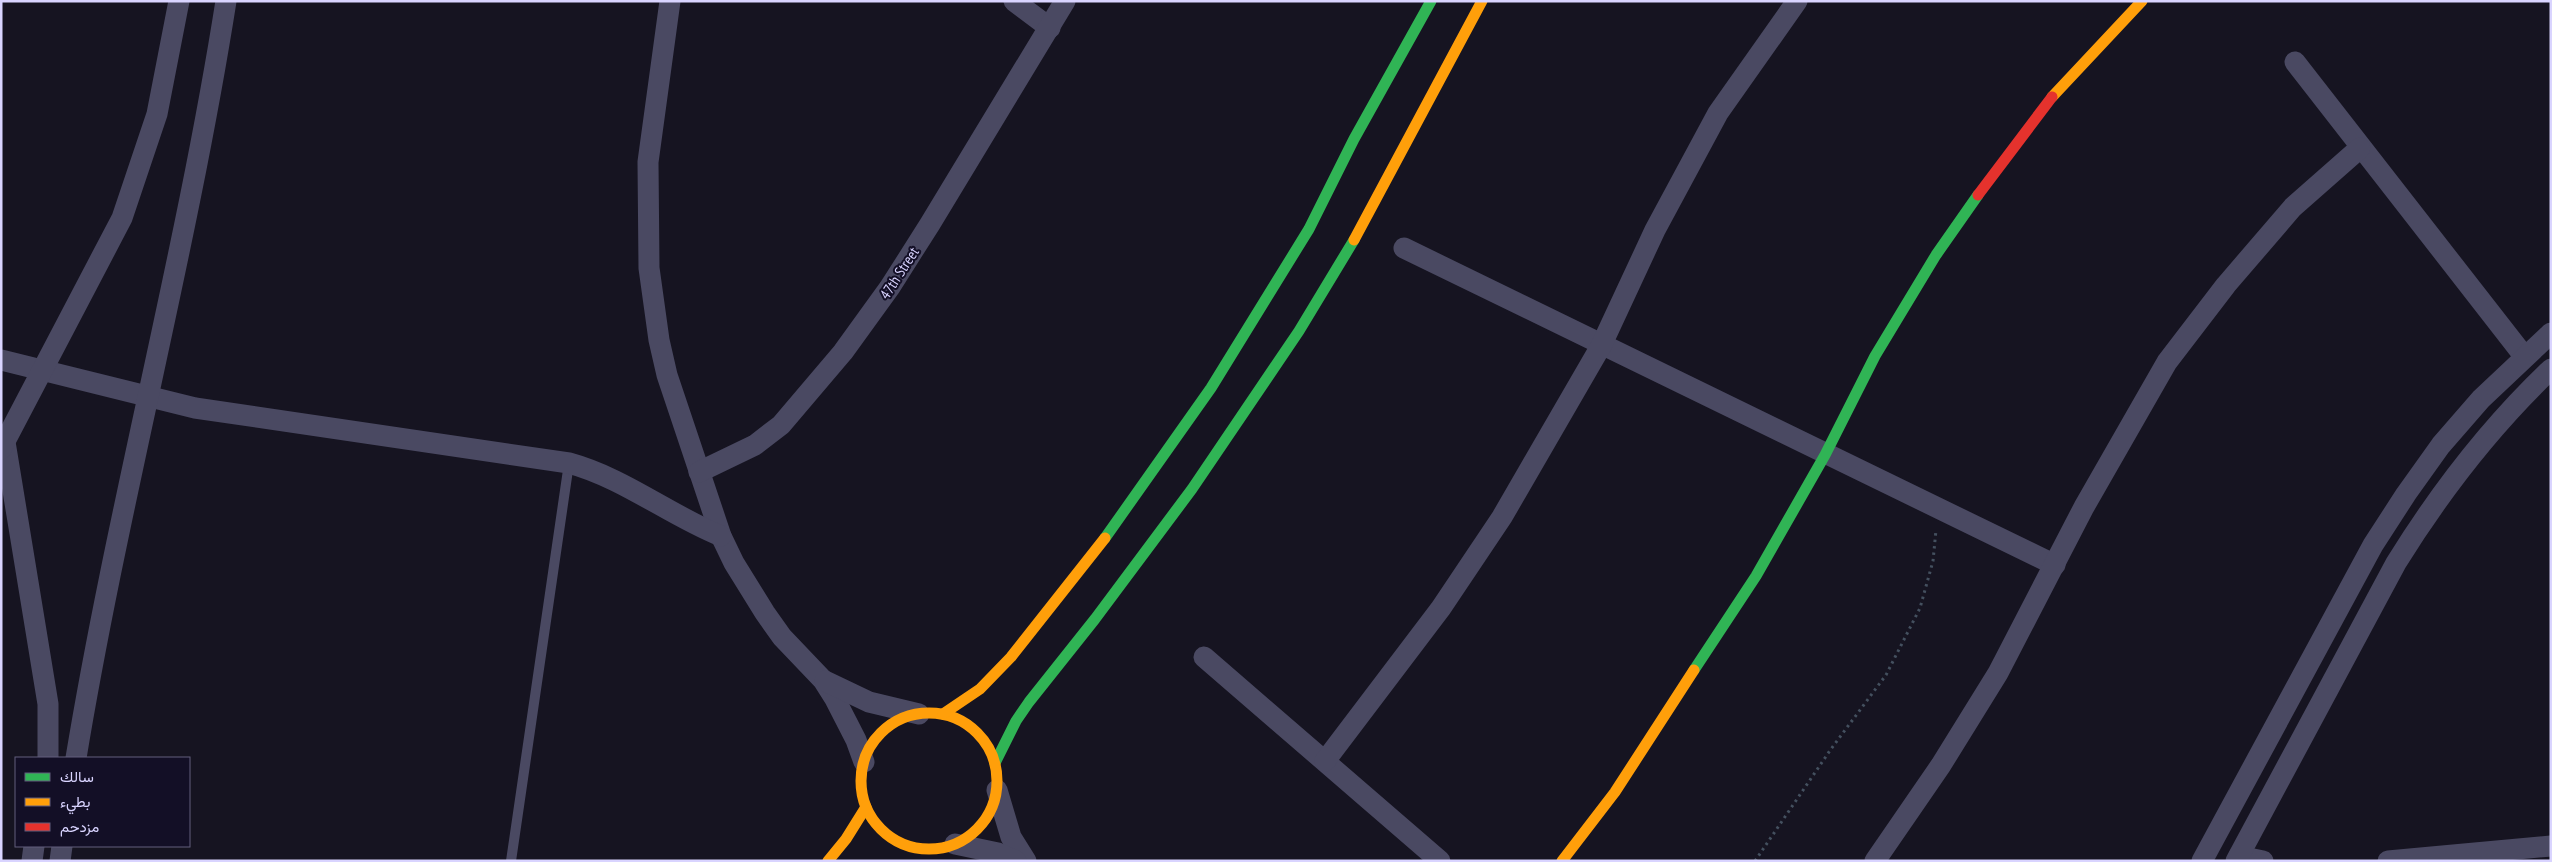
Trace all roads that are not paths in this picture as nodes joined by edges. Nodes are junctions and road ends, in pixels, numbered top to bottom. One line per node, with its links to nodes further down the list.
1 (179, 1): 19 (street)
2 (226, 1): 20 (street)
3 (670, 1): 24 (street)
4 (1014, 1): 10 (street)
5 (1065, 1): 10 (street, 47th Street)
6 (1431, 1): 30 (street)
7 (1482, 1): 35 (street)
8 (1797, 1): 15 (street)
9 (2142, 1): 22 (street)
10 (1050, 28): 24 (street, 47th Street)
11 (2295, 62): 12 (street)
12 (2360, 148): 16 (street); 26 (street)
13 (1404, 248): 15 (street)
14 (2551, 332): 16 (street)
15 (1602, 346): 22 (street); 33 (street)
16 (2524, 356): 54 (street)
17 (1, 360): 19 (street)
18 (2551, 369): 44 (street)
19 (42, 370): 20 (street); 21 (street)
20 (148, 394): 23 (street); 32 (street)
21 (3, 446): 31 (street)
22 (1825, 455): 26 (street); 52 (street)
23 (569, 463): 25 (street); 47 (lane)
24 (699, 472): 25 (street)
25 (721, 536): 28 (street)
26 (2055, 565): 53 (street)
27 (1204, 657): 33 (street)
28 (823, 680): 29 (street); 34 (street)
29 (919, 714): 30 (street); 34 (street)
30 (944, 714): 35 (street)
31 (48, 757)
32 (76, 757)
33 (1325, 760): 51 (street)
34 (864, 762): 37 (street)
35 (994, 763): 36 (street)
36 (997, 790): 38 (street); 50 (street)
37 (866, 807): 42 (street); 48 (street)
38 (955, 844): 42 (street); 49 (street)
39 (2551, 846): 56 (street)
40 (34, 847): 45 (street)
41 (62, 847): 46 (street)
42 (914, 848): 43 (street)
43 (896, 857)
44 (2238, 858): 55 (street)
45 (32, 861)
46 (60, 861)
47 (511, 861)
48 (828, 861)
49 (1016, 861)
50 (1026, 861)
51 (1440, 861)
52 (1562, 861)
53 (1875, 861)
54 (2202, 861)
55 (2263, 861)
56 (2388, 861)

